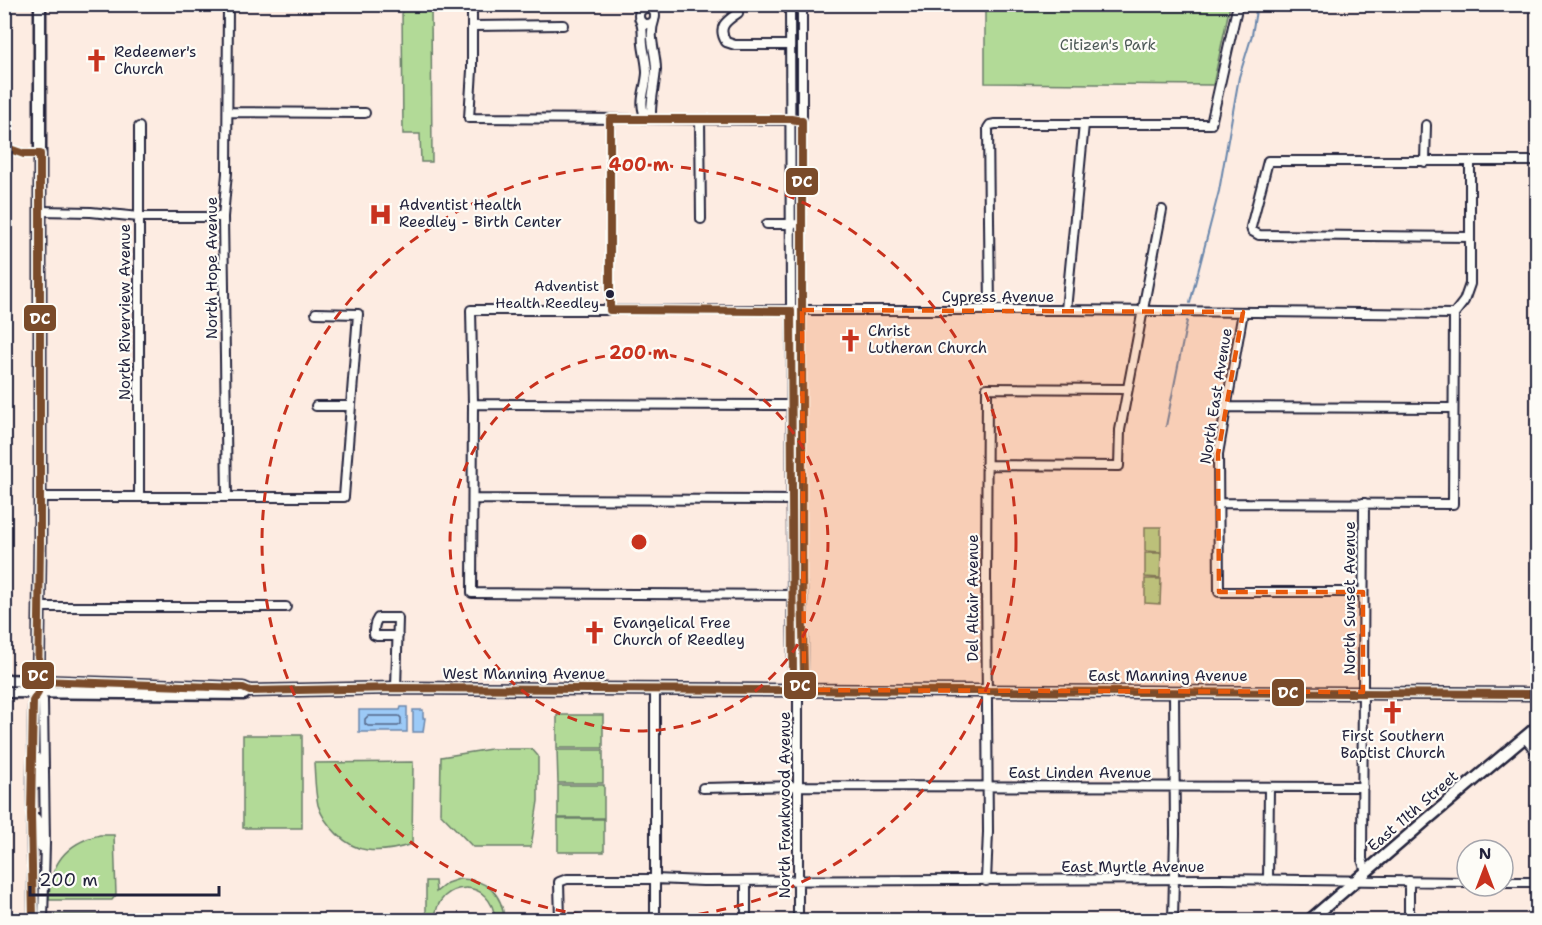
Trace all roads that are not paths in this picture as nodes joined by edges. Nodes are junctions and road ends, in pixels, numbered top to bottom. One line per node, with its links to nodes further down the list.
1 (40, 4): 27 (main road)
2 (228, 4): 13 (street, North Hope Avenue)
3 (472, 4): 10 (street)
4 (790, 4): 12 (street, North Frankwood Avenue)
5 (802, 4): 19 (street, North Frankwood Avenue)
6 (1238, 4): 20 (street)
7 (738, 13): 12 (street)
8 (640, 20): 9 (street); 9 (street); 15 (street)
9 (654, 21): 15 (street)
10 (472, 26): 11 (street); 16 (street)
11 (563, 26)
12 (790, 45): 18 (street, North Frankwood Avenue)
13 (228, 112): 14 (street); 29 (street, North Hope Avenue)
14 (365, 113)
15 (648, 116): 16 (street); 17 (street)
16 (610, 119): 35 (street)
17 (700, 119): 18 (street); 30 (street)
18 (791, 119): 19 (street); 32 (street, North Frankwood Avenue)
19 (802, 121): 33 (street, North Frankwood Avenue)
20 (1084, 124): 37 (street); 38 (street)
21 (1426, 125): 23 (street)
22 (139, 127): 28 (street, North Riverview Avenue)
23 (1425, 162): 24 (street); 34 (street)
24 (1470, 162): 25 (street); 34 (street)
25 (1538, 162)
26 (1162, 210): 40 (street)
27 (40, 212): 28 (street); 55 (main road)
28 (139, 217): 29 (street); 53 (street, North Riverview Avenue)
29 (223, 218): 54 (street, North Hope Avenue)
30 (701, 219)
31 (767, 224): 32 (street)
32 (791, 224): 33 (street); 39 (street, North Frankwood Avenue)
33 (802, 224): 36 (street, North Frankwood Avenue)
34 (1470, 237): 43 (street)
35 (610, 310): 39 (street, Cypress Avenue); 45 (street, Cypress Avenue)
36 (802, 310): 37 (street, Cypress Avenue); 39 (street, Cypress Avenue); 47 (street, North Frankwood Avenue)
37 (990, 310): 38 (street, Cypress Avenue)
38 (1066, 310): 40 (street, Cypress Avenue)
39 (791, 311): 46 (street, North Frankwood Avenue)
40 (1142, 311): 41 (street, Cypress Avenue); 44 (street)
41 (1243, 312): 43 (street, Cypress Avenue); 50 (street, North East Avenue)
42 (315, 313): 49 (street)
43 (1454, 314): 51 (street)
44 (1128, 388): 52 (street); 52 (street, Del Altair Avenue)
45 (473, 405): 46 (street); 56 (street)
46 (792, 405): 47 (street); 57 (street, North Frankwood Avenue)
47 (802, 405): 58 (street, North Frankwood Avenue)
48 (316, 406): 49 (street)
49 (351, 406): 54 (street)
50 (1226, 407): 51 (street); 59 (street, North East Avenue)
51 (1453, 408): 60 (street)
52 (986, 465): 72 (street, Del Altair Avenue)
53 (139, 496): 54 (street); 55 (street)
54 (226, 496)
55 (40, 497): 64 (main road)
56 (472, 499): 57 (street); 62 (street)
57 (792, 500): 58 (street); 62 (street, North Frankwood Avenue)
58 (802, 500): 63 (street, North Frankwood Avenue)
59 (1219, 503): 60 (street); 61 (street, North East Avenue)
60 (1364, 503): 61 (street, North Sunset Avenue)
61 (1363, 592): 77 (street, North Sunset Avenue)
62 (792, 595): 63 (street); 71 (street, North Frankwood Avenue)
63 (802, 595): 71 (street, North Frankwood Avenue)
64 (40, 607): 65 (street); 68 (main road)
65 (286, 607)
66 (398, 636): 69 (street)
67 (4, 680): 68 (main road, West Manning Avenue)
68 (38, 681): 73 (main road, West Manning Avenue); 76 (main road)
69 (396, 688): 70 (main road, West Manning Avenue); 73 (main road, West Manning Avenue)
70 (655, 690): 71 (main road, West Manning Avenue); 93 (street)
71 (798, 690): 72 (main road, East Manning Avenue); 83 (street, North Frankwood Avenue)
72 (986, 690): 75 (main road, East Manning Avenue); 85 (street, Del Altair Avenue)
73 (250, 691): 76 (main road, West Manning Avenue)
74 (4, 692): 76 (main road, West Manning Avenue)
75 (1173, 692): 77 (main road, East Manning Avenue); 84 (street)
76 (38, 693): 81 (street); 89 (street)
77 (1363, 693): 78 (main road, East Manning Avenue); 87 (street, North Sunset Avenue)
78 (1538, 694)
79 (1538, 726): 80 (main road, East 11th Street)
80 (1524, 737): 82 (street); 92 (main road, East 11th Street)
81 (33, 744): 89 (street); 90 (street)
82 (1538, 754)
83 (798, 786): 85 (street, East Linden Avenue); 88 (street, East Linden Avenue); 97 (street, North Frankwood Avenue)
84 (1174, 786): 85 (street, East Linden Avenue); 86 (street, East Linden Avenue); 94 (street)
85 (987, 787): 98 (street, Del Altair Avenue)
86 (1269, 787): 87 (street, East Linden Avenue); 95 (street)
87 (1363, 787): 92 (street, North Sunset Avenue)
88 (703, 788)
89 (43, 793): 91 (street)
90 (31, 814): 91 (street); 104 (street)
91 (43, 857): 105 (street)
92 (1366, 872): 99 (main road, East 11th Street)
93 (655, 879): 96 (street, East Myrtle Avenue); 106 (street, East Myrtle Avenue); 107 (street)
94 (1173, 880): 95 (street, East Myrtle Avenue); 98 (street, East Myrtle Avenue); 110 (street)
95 (1268, 880): 99 (street, East Myrtle Avenue)
96 (746, 881): 97 (street, East Myrtle Avenue); 108 (street)
97 (798, 881): 98 (street, East Myrtle Avenue); 109 (street, North Frankwood Avenue)
98 (986, 881)
99 (1356, 881): 100 (street, East Myrtle Avenue); 111 (main road, East 11th Street)
100 (1409, 881): 101 (street, East Myrtle Avenue); 112 (street)
101 (1455, 882)
102 (1515, 882): 103 (street)
103 (1538, 882)
104 (33, 921)
105 (43, 921)
106 (560, 921)
107 (655, 921)
108 (746, 921)
109 (798, 921)
110 (1173, 921)
111 (1310, 921)
112 (1409, 921)

